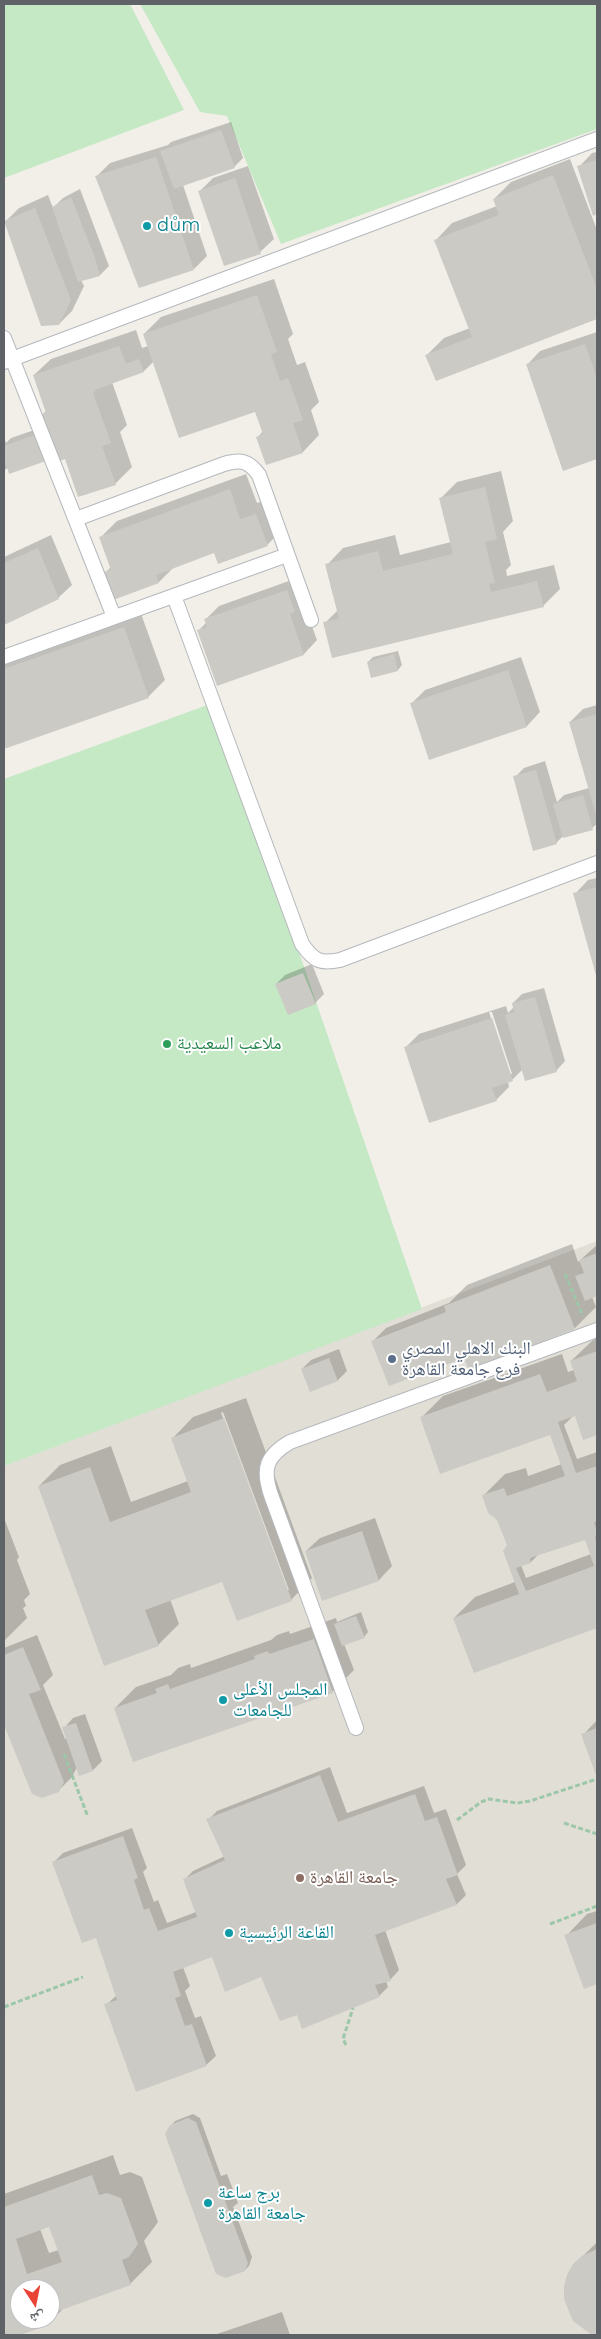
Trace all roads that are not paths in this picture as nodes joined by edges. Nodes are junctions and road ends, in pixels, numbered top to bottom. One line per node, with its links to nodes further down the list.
1 (597, 139): 3 (lane)
2 (4, 338): 3 (lane)
3 (8, 360): 4 (lane)
4 (76, 519): 5 (lane); 7 (lane)
5 (287, 555): 6 (lane); 8 (lane)
6 (174, 596): 7 (lane); 10 (lane)
7 (114, 617): 9 (lane)
8 (311, 620)
9 (4, 657)
10 (597, 863)
11 (594, 1331): 12 (lane)
12 (356, 1728)

